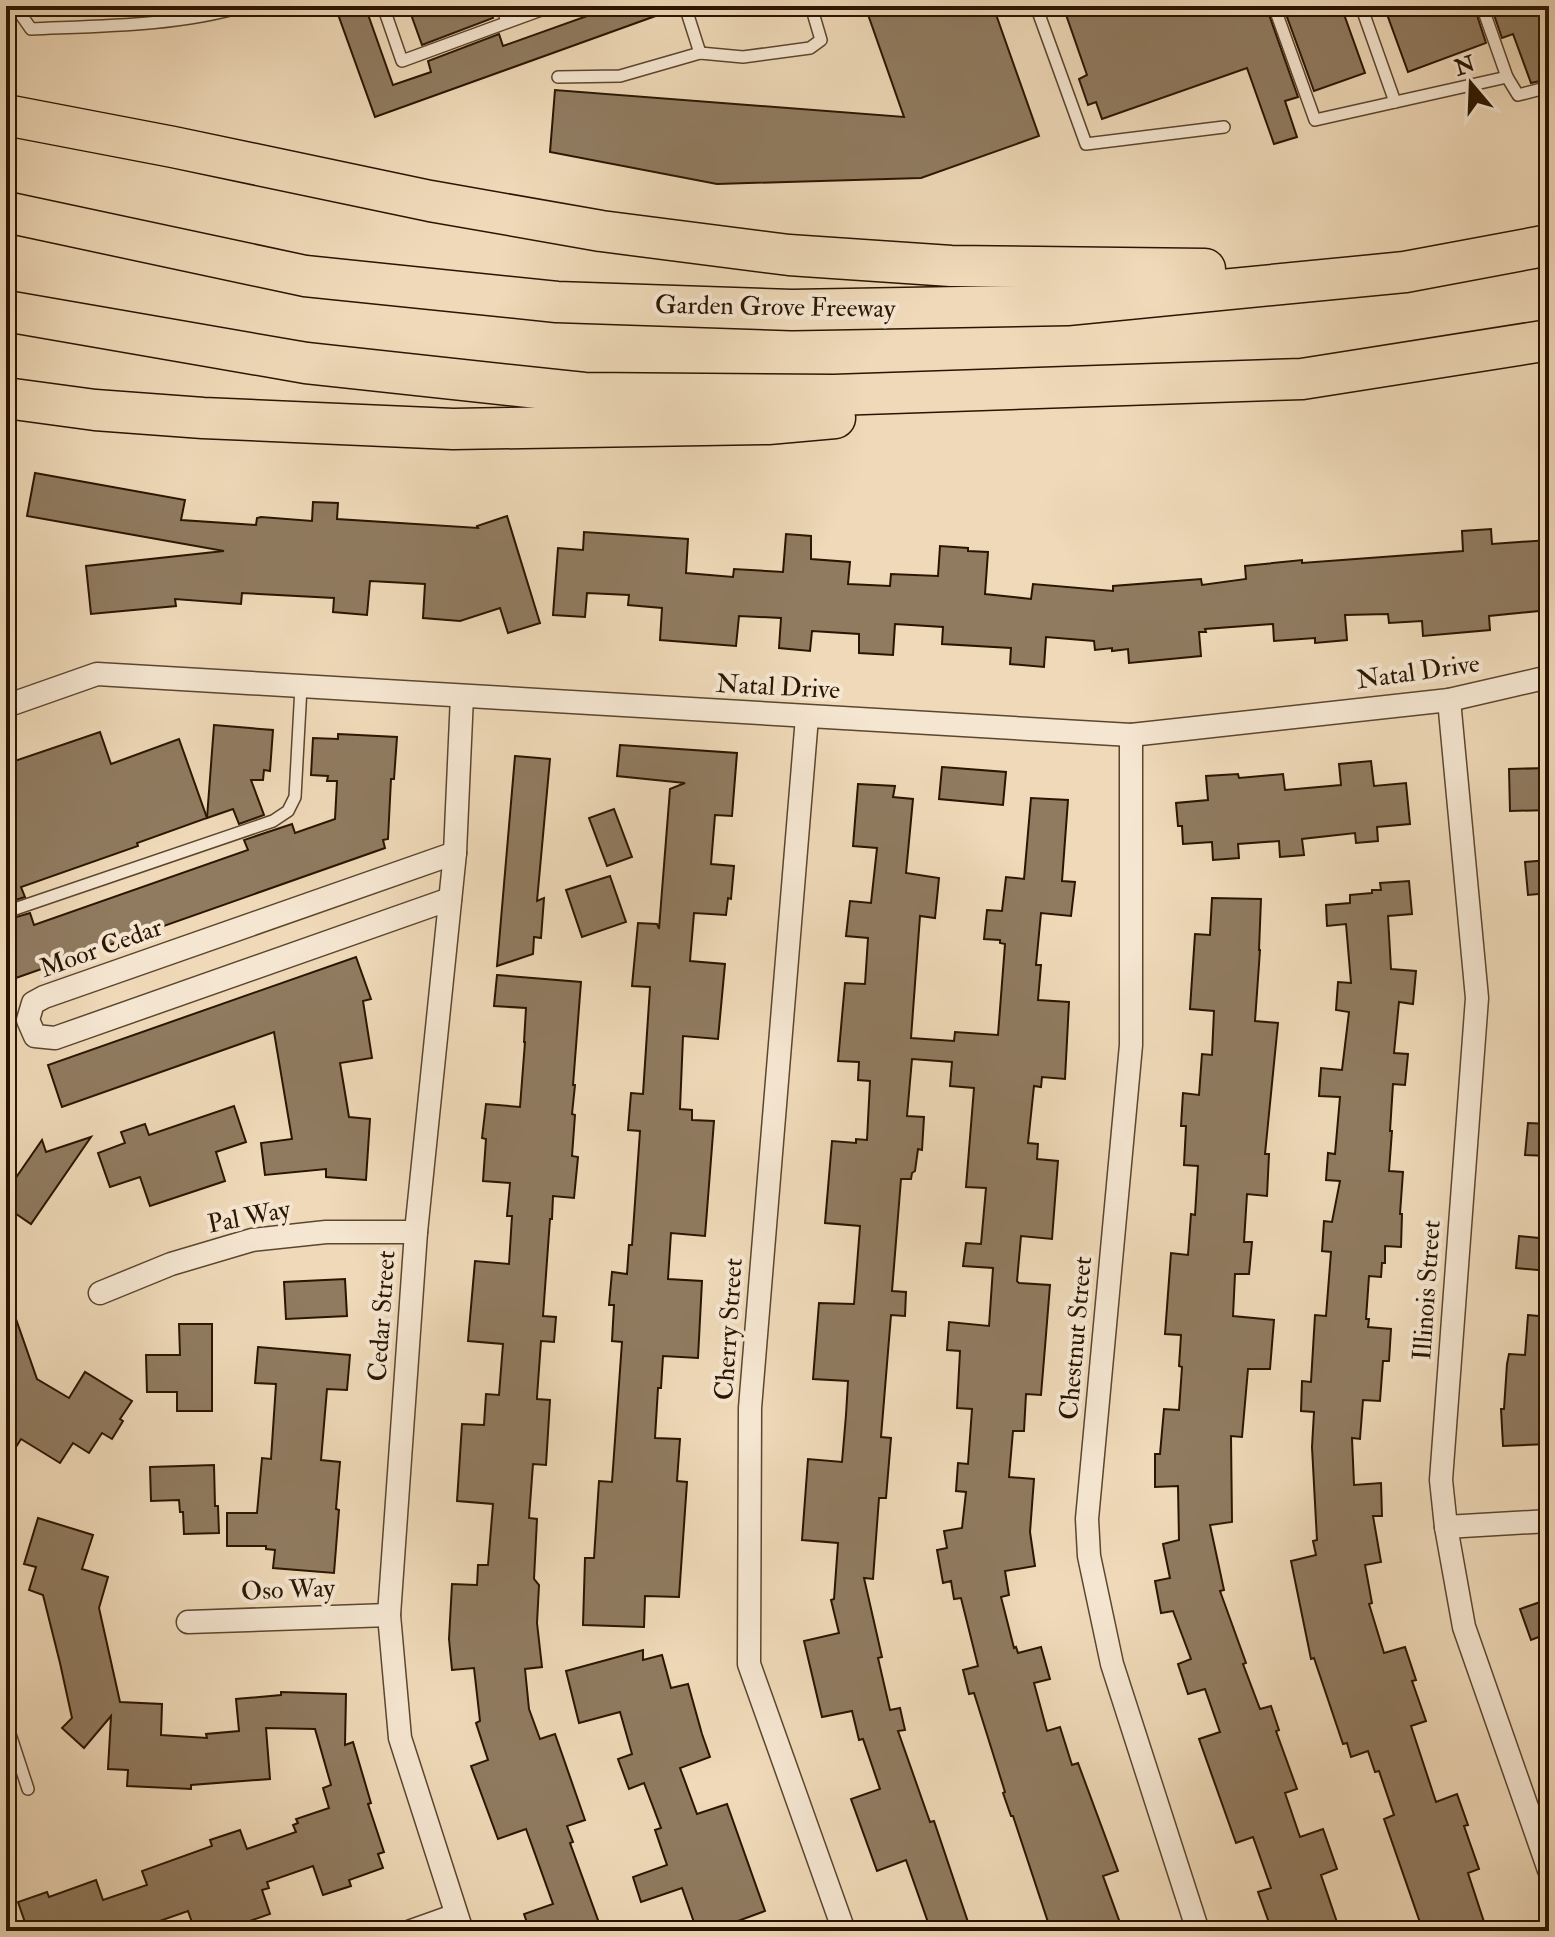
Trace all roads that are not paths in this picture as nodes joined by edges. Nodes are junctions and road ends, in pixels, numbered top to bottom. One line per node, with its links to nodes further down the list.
1 (15, 6): 2 (lane)
2 (244, 6)
3 (383, 6): 12 (lane)
4 (502, 6): 12 (lane)
5 (552, 6): 12 (lane)
6 (685, 6): 13 (lane)
7 (811, 6): 13 (lane)
8 (1036, 6): 19 (lane)
9 (1274, 6): 17 (lane)
10 (1361, 6): 17 (lane)
11 (1482, 6): 15 (lane)
12 (507, 22)
13 (700, 53): 14 (lane)
14 (558, 77)
15 (1507, 77): 16 (lane); 17 (lane)
16 (1549, 87)
17 (1395, 102)
18 (6, 115): 22 (highway)
19 (1224, 127)
20 (6, 212): 22 (highway, Garden Grove Freeway)
21 (1549, 245): 22 (highway, Garden Grove Freeway)
22 (1405, 272)
23 (6, 311): 25 (highway)
24 (1549, 340): 25 (highway)
25 (1302, 379): 26 (highway)
26 (6, 398)
27 (1549, 677): 30 (street, Natal Drive)
28 (301, 687): 29 (street, Natal Drive); 31 (street, Natal Drive); 36 (lane)
29 (462, 696): 32 (street, Natal Drive); 34 (street, Cedar Street)
30 (1449, 700): 33 (street, Natal Drive); 40 (street, Illinois Street)
31 (6, 706)
32 (807, 717): 33 (street, Natal Drive); 49 (street, Cherry Street)
33 (1131, 735): 50 (street, Chestnut Street)
34 (455, 853): 35 (street, Cedar Street); 35 (street, Moor Cedar)
35 (450, 899): 37 (street, Cedar Street)
36 (6, 912)
37 (416, 1232): 38 (street, Pal Way); 41 (street, Cedar Street)
38 (100, 1293)
39 (1549, 1521): 40 (street)
40 (1446, 1527): 46 (street, Illinois Street)
41 (389, 1615): 42 (street, Oso Way); 47 (street, Cedar Street)
42 (188, 1622)
43 (6, 1722): 44 (lane)
44 (8, 1736): 45 (lane)
45 (28, 1789)
46 (1549, 1870)
47 (459, 1923): 48 (street)
48 (411, 1931)
49 (844, 1931)
50 (1198, 1931)

